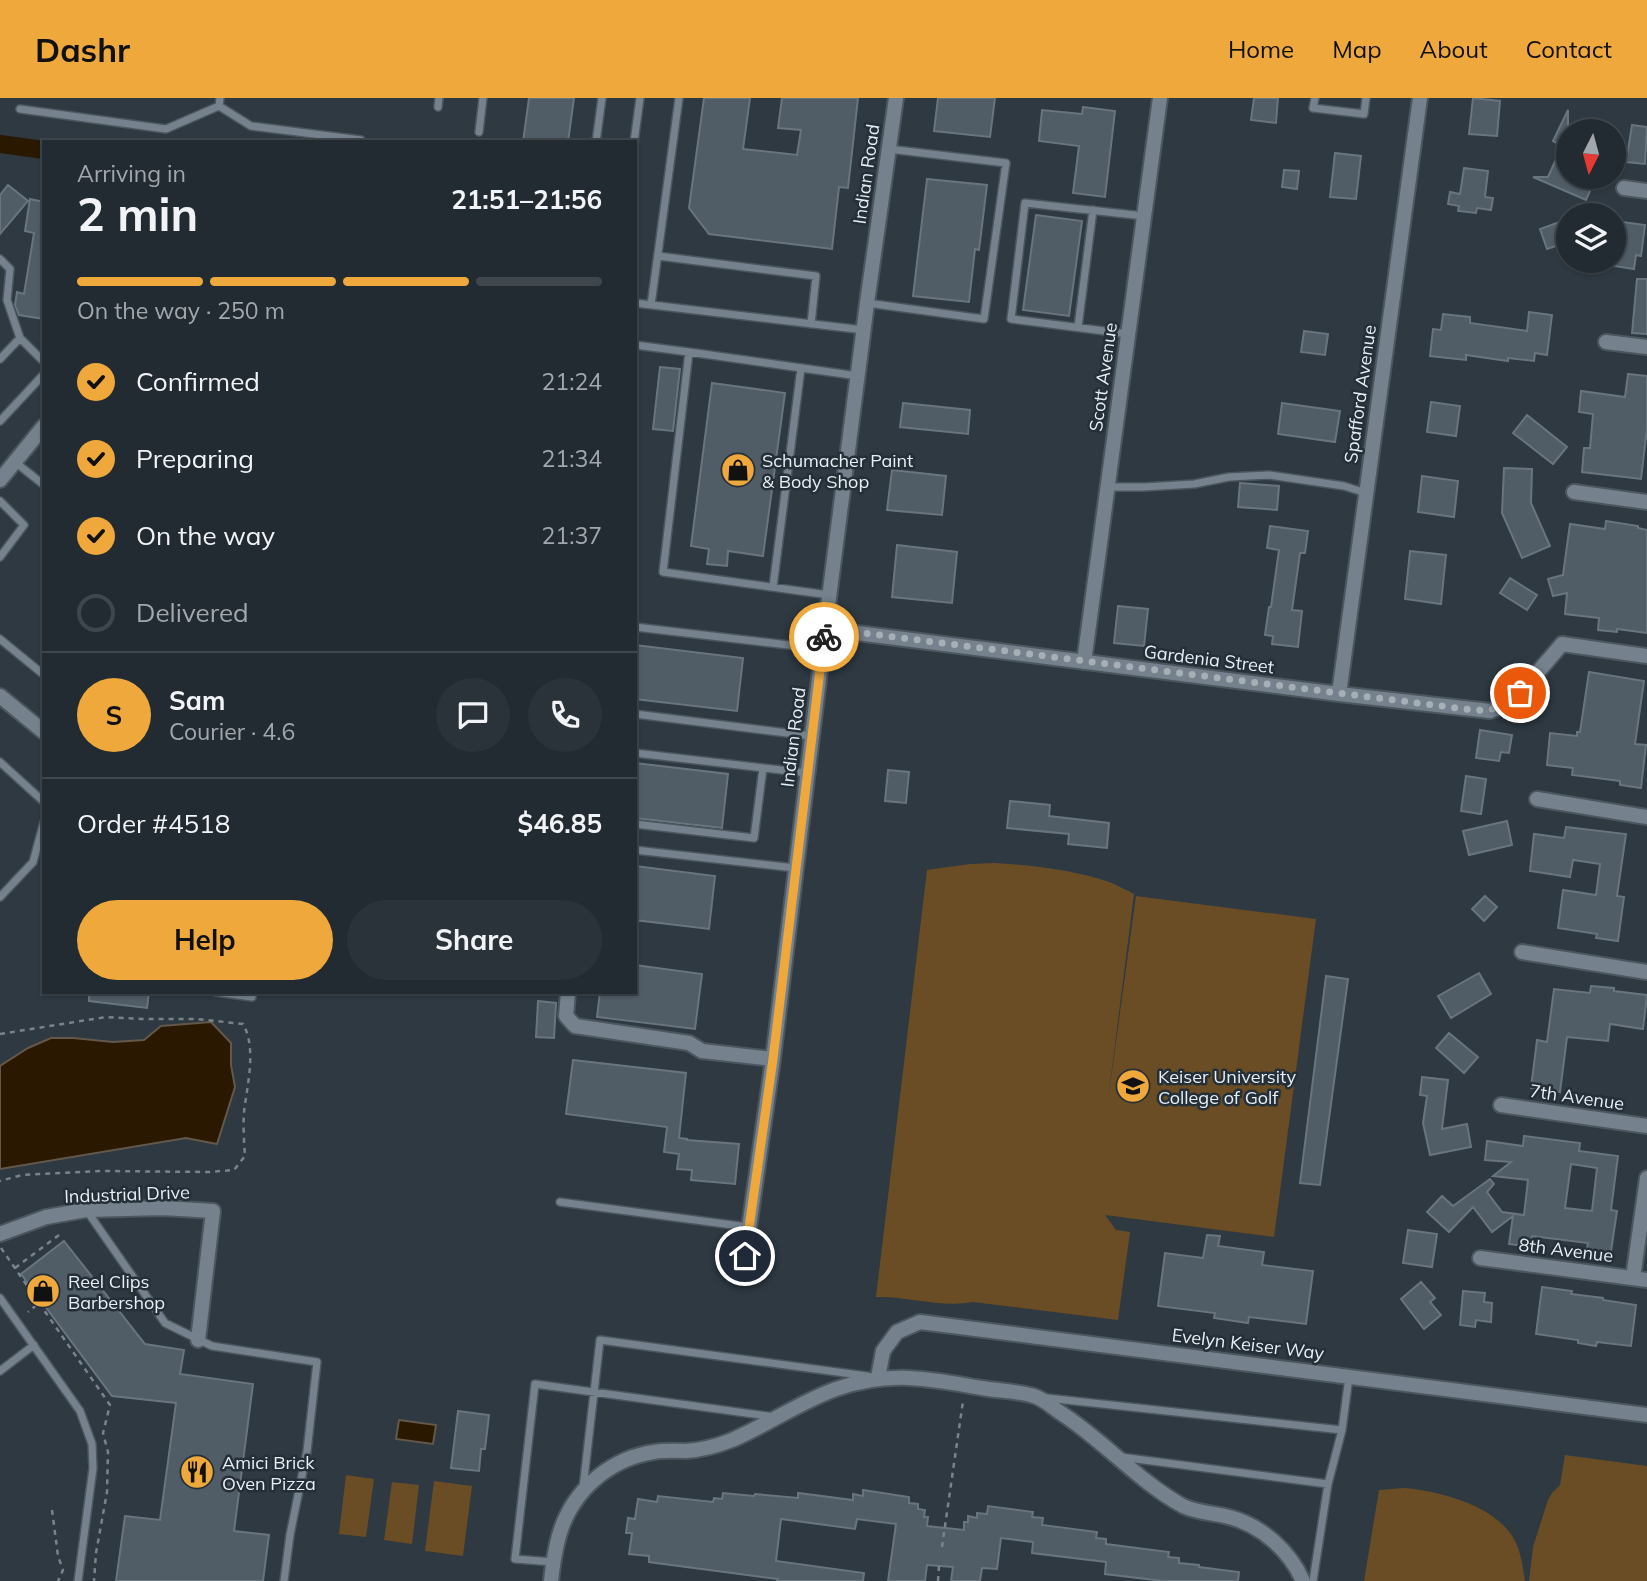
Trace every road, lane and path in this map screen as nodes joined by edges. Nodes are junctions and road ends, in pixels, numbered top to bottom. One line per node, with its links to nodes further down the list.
1 (483, 98): 12 (lane)
2 (602, 98): 14 (lane)
3 (640, 98): 15 (lane)
4 (679, 98): 21 (lane)
5 (896, 98): 16 (street, Indian Road)
6 (1160, 98): 20 (street, Scott Avenue)
7 (1315, 98): 8 (lane)
8 (1366, 98)
9 (1420, 98): 47 (street, Spafford Avenue)
10 (220, 102): 11 (lane); 13 (lane)
11 (20, 109)
12 (479, 132)
13 (361, 140)
14 (596, 140)
15 (634, 140)
16 (889, 149): 24 (street, Indian Road); 24 (lane)
17 (1626, 188): 18 (street)
18 (1647, 191)
19 (1093, 210): 20 (lane); 27 (lane); 27 (lane)
20 (1144, 216): 29 (street, Scott Avenue)
21 (658, 256): 25 (lane); 26 (lane)
22 (0, 260): 30 (lane)
23 (637, 303): 25 (lane)
24 (867, 303): 28 (street, Indian Road)
25 (651, 305): 26 (lane)
26 (811, 324): 28 (lane)
27 (1078, 327): 29 (lane)
28 (863, 330): 39 (street, Indian Road)
29 (1129, 334): 45 (street, Scott Avenue)
30 (20, 338): 35 (lane); 36 (lane)
31 (1606, 342): 33 (street)
32 (637, 345): 34 (lane)
33 (1647, 347)
34 (689, 352): 37 (lane); 51 (lane)
35 (0, 359)
36 (42, 360)
37 (801, 368): 39 (lane); 51 (lane)
38 (42, 376): 40 (lane)
39 (858, 376): 52 (street, Indian Road)
40 (0, 421)
41 (42, 428): 42 (street)
42 (15, 462): 43 (street); 44 (lane)
43 (0, 480)
44 (42, 483)
45 (1108, 487): 47 (lane); 57 (street, Scott Avenue)
46 (1574, 492): 49 (street)
47 (1366, 494): 59 (street, Spafford Avenue)
48 (0, 501): 50 (lane)
49 (1647, 502)
50 (0, 557)
51 (773, 587): 52 (lane)
52 (829, 595): 54 (street, Indian Road)
53 (637, 627): 54 (lane)
54 (824, 635): 57 (street, Gardenia Street); 63 (street, Indian Road)
55 (0, 639): 58 (lane)
56 (1647, 656): 59 (street, Gardenia Street)
57 (1084, 662): 59 (street, Gardenia Street)
58 (42, 673)
59 (1339, 694)
60 (0, 696): 62 (street)
61 (637, 714): 63 (lane)
62 (42, 730)
63 (812, 736): 67 (street, Indian Road)
64 (637, 752): 66 (lane)
65 (0, 762): 69 (lane)
66 (763, 768): 67 (lane); 71 (lane)
67 (808, 774): 74 (street, Indian Road)
68 (1537, 799): 70 (street)
69 (42, 800)
70 (1647, 817)
71 (637, 824)
72 (42, 829): 75 (lane)
73 (637, 850): 74 (lane)
74 (796, 869): 82 (street, Indian Road)
75 (0, 897)
76 (1522, 952): 77 (street)
77 (1647, 972)
78 (230, 994): 80 (lane)
79 (568, 994): 82 (street)
80 (252, 997)
81 (0, 1034): 86 (path)
82 (773, 1059): 89 (street, Indian Road)
83 (1501, 1105): 84 (street, 7th Avenue)
84 (1647, 1126)
85 (1647, 1178): 95 (street)
86 (0, 1181)
87 (560, 1202): 89 (lane)
88 (80, 1212): 90 (street, Industrial Drive); 94 (path); 99 (lane); 99 (street, Industrial Drive)
89 (748, 1227): 92 (street, Indian Road)
90 (0, 1234)
91 (1, 1248): 94 (path)
92 (745, 1256)
93 (1480, 1258): 95 (street, 8th Avenue)
94 (15, 1268): 97 (path)
95 (1640, 1279)
96 (0, 1298): 100 (lane)
97 (39, 1304): 98 (path); 119 (path)
98 (28, 1312)
99 (198, 1339): 120 (lane)
100 (34, 1345): 101 (lane); 118 (lane)
101 (0, 1371)
102 (1350, 1376): 103 (street, Evelyn Keiser Way); 107 (street, Evelyn Keiser Way); 109 (lane)
103 (878, 1378): 104 (street); 105 (lane); 108 (street)
104 (965, 1385): 106 (street); 114 (path)
105 (593, 1392): 108 (lane); 112 (lane); 115 (lane)
106 (1036, 1397): 109 (lane); 110 (street)
107 (1647, 1415)
108 (775, 1417): 112 (street)
109 (1342, 1430): 111 (lane)
110 (1118, 1457): 111 (lane); 123 (street)
111 (1328, 1484): 124 (lane)
112 (582, 1492): 115 (street)
113 (52, 1510): 117 (path)
114 (942, 1547)
115 (553, 1562): 121 (street)
116 (939, 1566): 122 (path)
117 (58, 1581)
118 (78, 1581)
119 (94, 1581)
120 (284, 1581)
121 (551, 1581)
122 (938, 1581)
123 (1303, 1581)
124 (1313, 1581)

